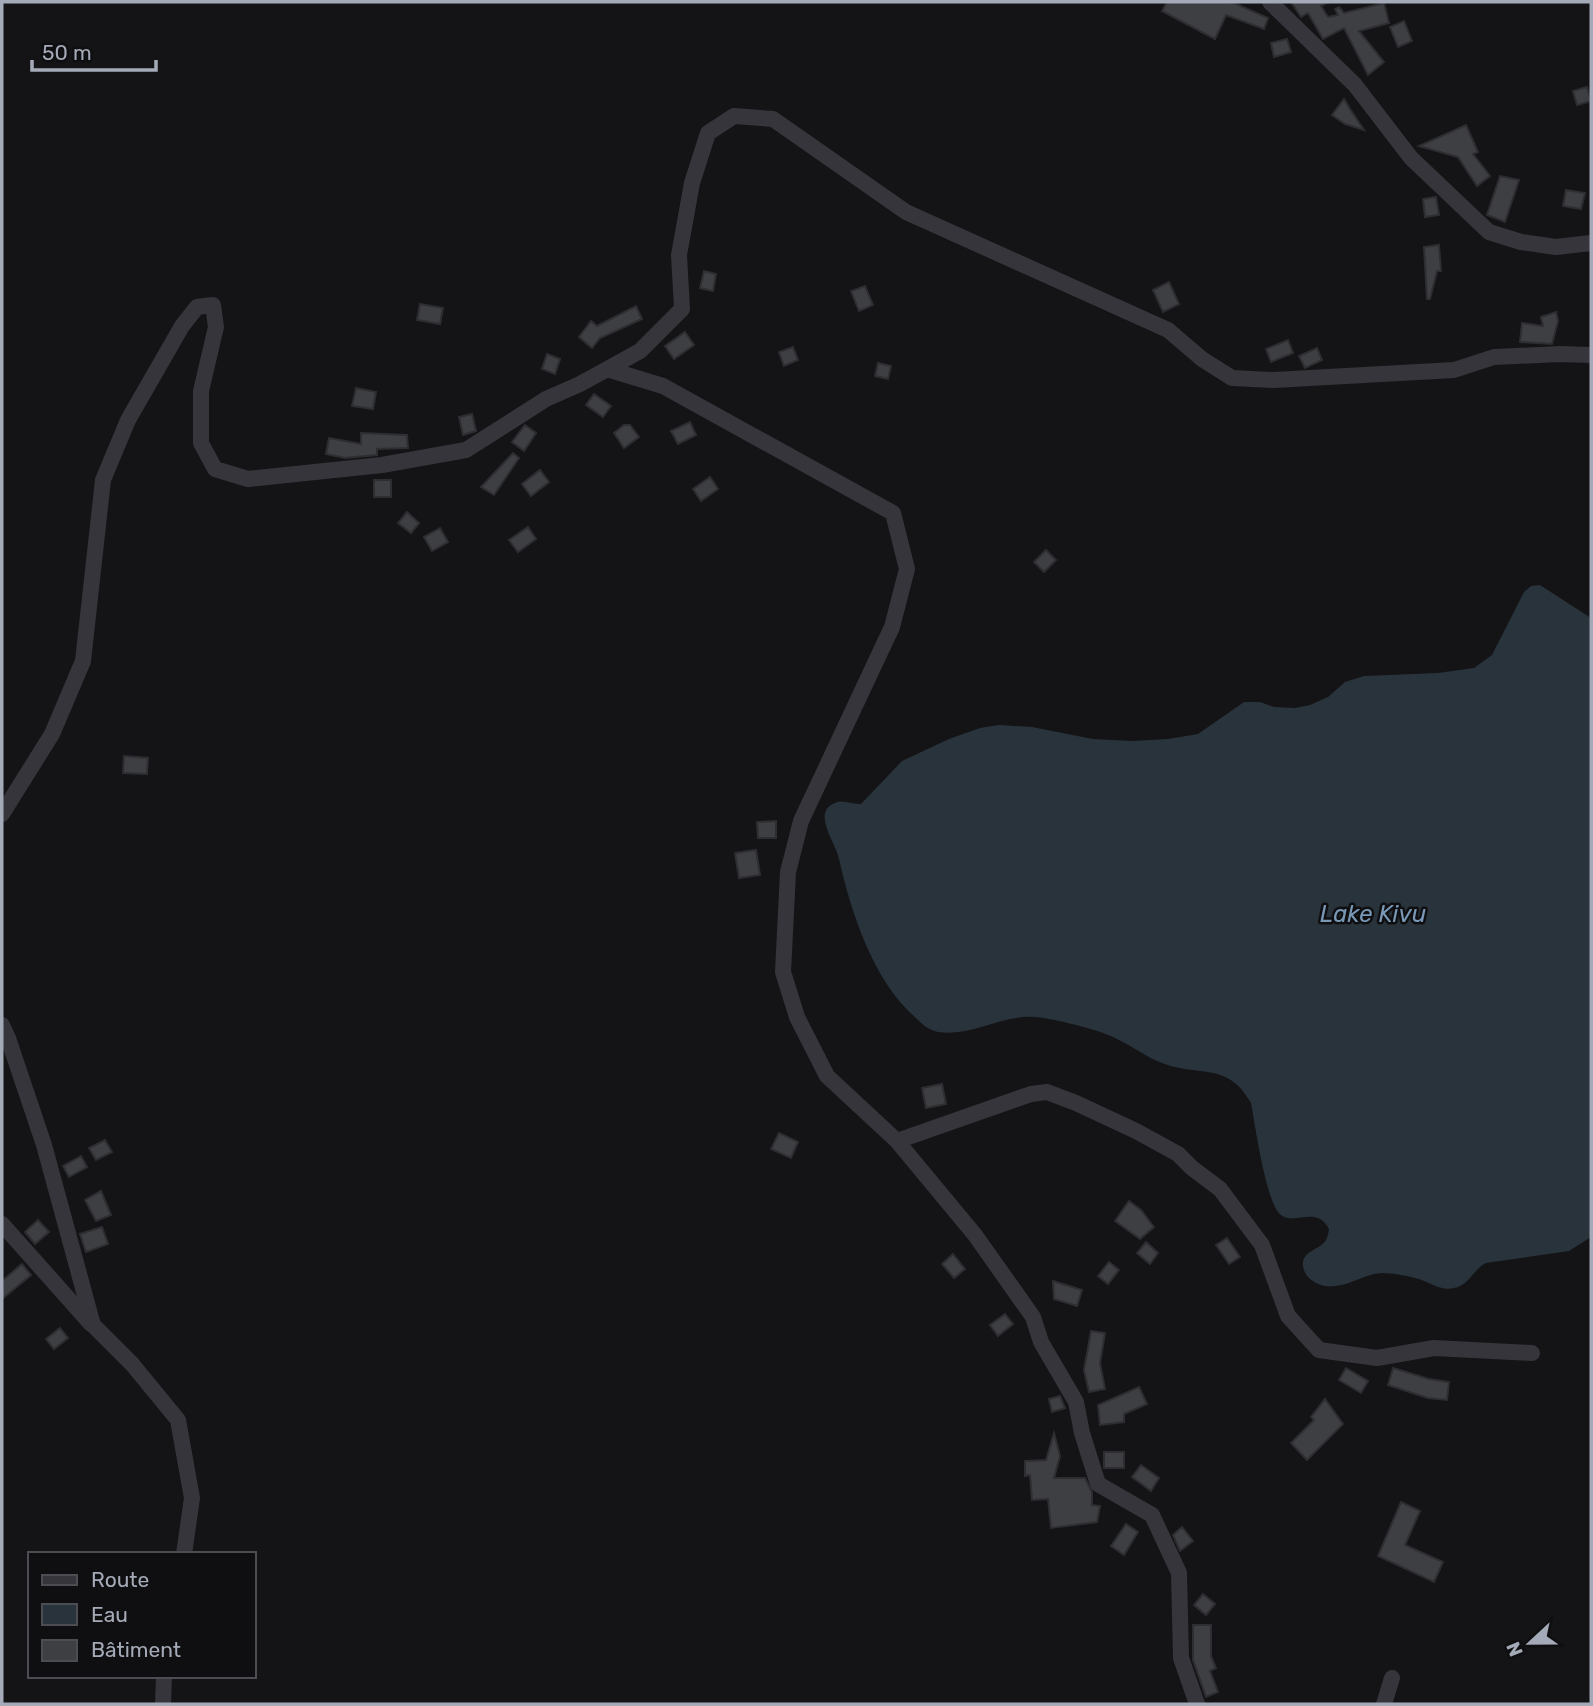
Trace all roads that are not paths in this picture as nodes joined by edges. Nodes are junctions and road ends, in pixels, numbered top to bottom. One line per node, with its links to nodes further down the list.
1 (1270, 2): 2 (street)
2 (1591, 243)
3 (1591, 355): 4 (street)
4 (607, 369): 5 (street); 7 (street)
5 (2, 814)
6 (2, 1025): 9 (street)
7 (897, 1141): 10 (street); 15 (street)
8 (2, 1224): 9 (street)
9 (93, 1325): 11 (street)
10 (1532, 1353)
11 (184, 1552)
12 (164, 1678): 14 (street)
13 (1392, 1678): 16 (street)
14 (163, 1704)
15 (1197, 1704)
16 (1384, 1704)

